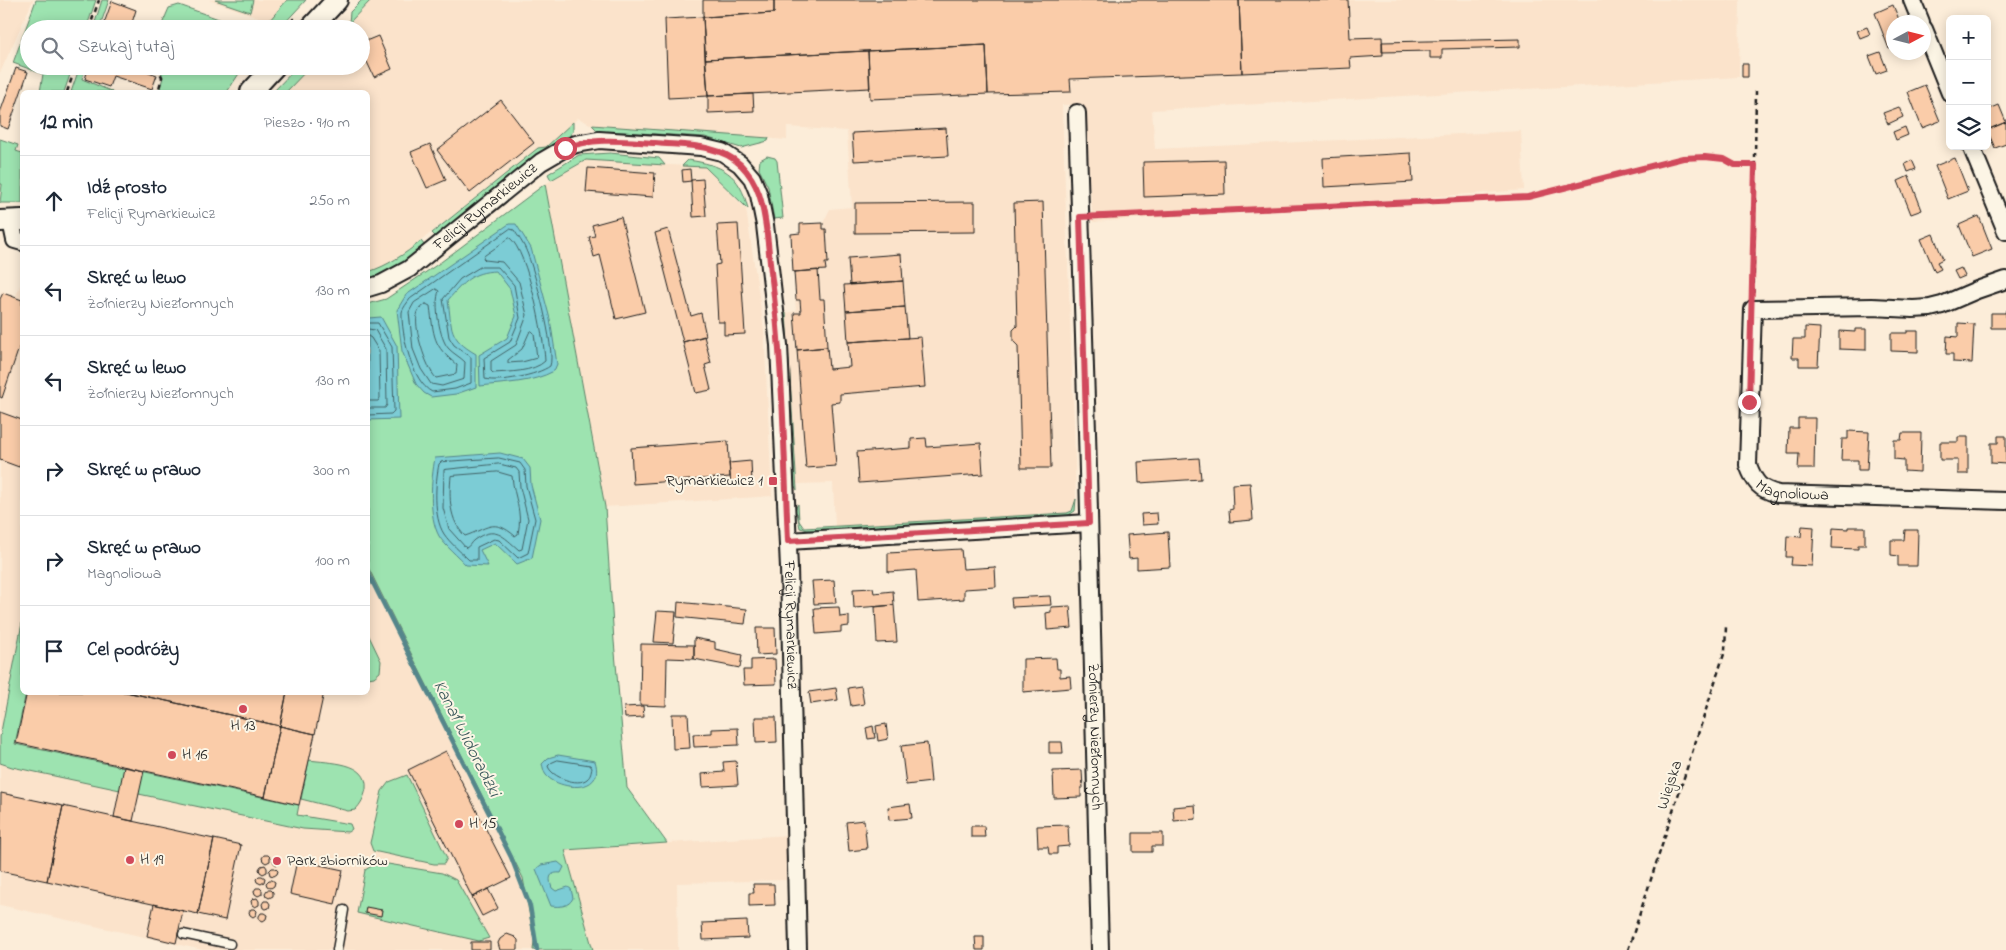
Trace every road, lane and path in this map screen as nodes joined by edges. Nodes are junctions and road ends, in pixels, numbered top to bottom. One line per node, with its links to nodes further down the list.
1 (99, 0): 5 (path)
2 (337, 0): 6 (street)
3 (1912, 0): 4 (street)
4 (1918, 15)
5 (92, 20)
6 (318, 20)
7 (1931, 46): 11 (street)
8 (73, 75): 12 (path)
9 (161, 75): 13 (path)
10 (267, 75): 14 (street)
11 (1946, 83)
12 (68, 90)
13 (159, 90)
14 (253, 90)
15 (1756, 91): 18 (path)
16 (1077, 113): 19 (street, Żołnierzy Niezłomnych)
17 (1974, 150): 21 (street)
18 (1755, 165): 19 (path); 25 (path)
19 (1080, 217): 27 (street, Żołnierzy Niezłomnych)
20 (11, 221): 22 (street)
21 (2006, 231)
22 (20, 241)
23 (2006, 280): 25 (street)
24 (370, 287): 28 (street, Felicji Rymarkiewicz)
25 (1753, 310): 26 (street, Magnoliowa)
26 (2006, 501)
27 (1089, 523): 28 (street); 35 (street, Żołnierzy Niezłomnych)
28 (788, 541): 34 (street, Felicji Rymarkiewicz)
29 (1726, 626): 36 (path, Wiejska)
30 (344, 910): 33 (lane)
31 (184, 934): 32 (lane)
32 (230, 944)
33 (337, 950)
34 (798, 950)
35 (1100, 950)
36 (1628, 950)

